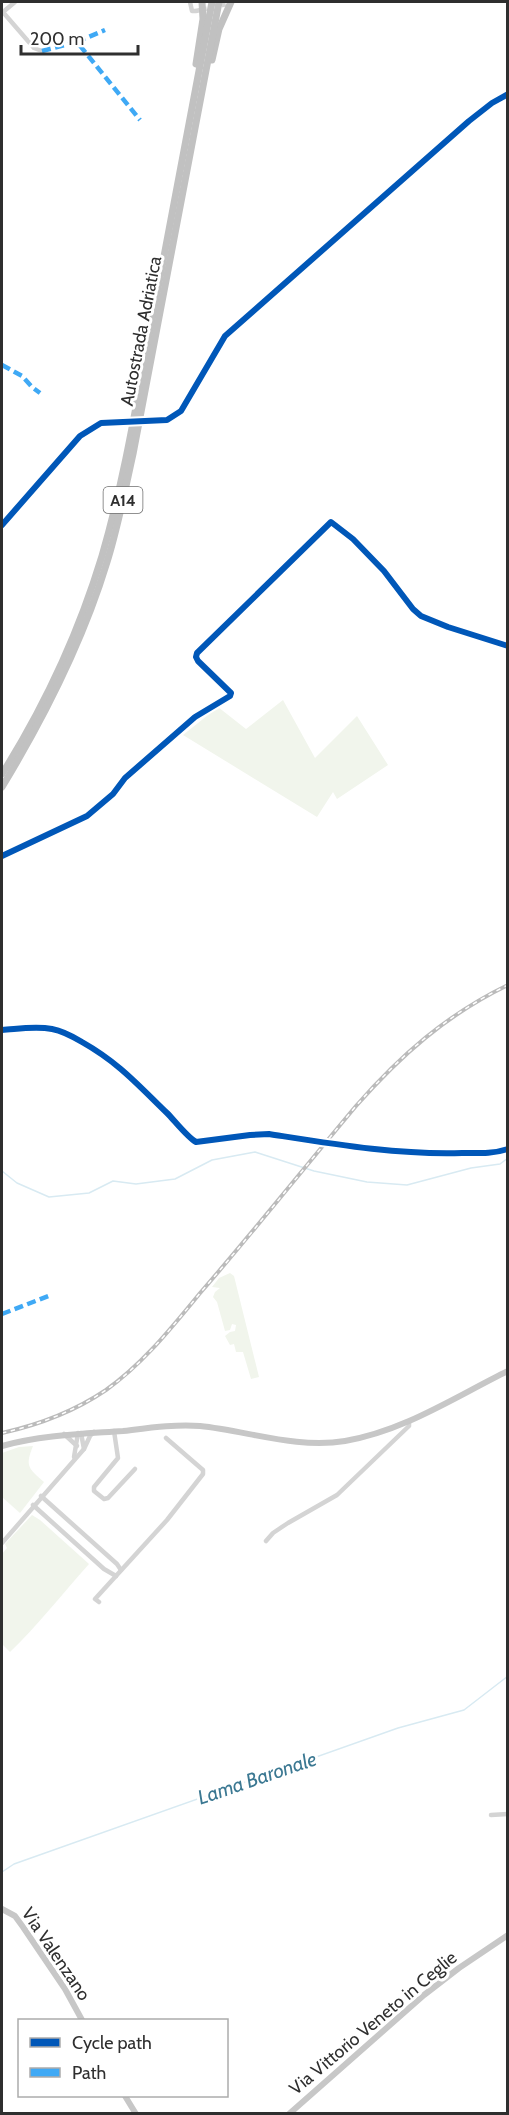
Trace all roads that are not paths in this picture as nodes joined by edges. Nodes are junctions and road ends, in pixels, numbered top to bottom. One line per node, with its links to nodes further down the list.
1 (15, 2): 8 (street)
2 (190, 2): 7 (street)
3 (202, 2): 12 (highway, A14)
4 (212, 2): 12 (highway, Autostrada Adriatica / A14)
5 (219, 2): 11 (highway, Autostrada Adriatica / A14)
6 (231, 2): 11 (highway, A14)
7 (196, 11)
8 (2, 12): 9 (street)
9 (42, 51)
10 (507, 94): 13 (street, bridge)
11 (198, 112): 16 (highway, Autostrada Adriatica / A14)
12 (182, 156): 15 (highway, Autostrada Adriatica / A14)
13 (2, 525)
14 (507, 646): 17 (street)
15 (2, 774)
16 (2, 787)
17 (2, 856)
18 (2, 1030): 19 (street)
19 (507, 1149)
20 (507, 1371): 21 (main road)
21 (409, 1422): 22 (main road); 34 (street)
22 (114, 1431): 23 (main road); 31 (street)
23 (94, 1432): 24 (main road); 29 (street)
24 (80, 1433): 25 (main road); 28 (street); 29 (street)
25 (64, 1434): 27 (main road); 28 (street)
26 (166, 1438): 36 (street)
27 (2, 1446)
28 (77, 1446): 30 (street)
29 (84, 1449): 30 (street)
30 (74, 1459): 32 (street)
31 (135, 1469)
32 (41, 1497): 33 (street); 36 (street)
33 (33, 1505): 35 (street); 37 (street)
34 (266, 1541)
35 (2, 1543)
36 (121, 1570): 37 (street)
37 (116, 1576): 38 (street)
38 (99, 1602)
39 (507, 1814): 40 (street)
40 (491, 1815)
41 (2, 1909): 43 (main road, Via Valenzano)
42 (507, 1935): 46 (main road, Via Vittorio Veneto in Ceglie)
43 (81, 2019)
44 (126, 2097): 45 (main road)
45 (136, 2114)
46 (289, 2114)

